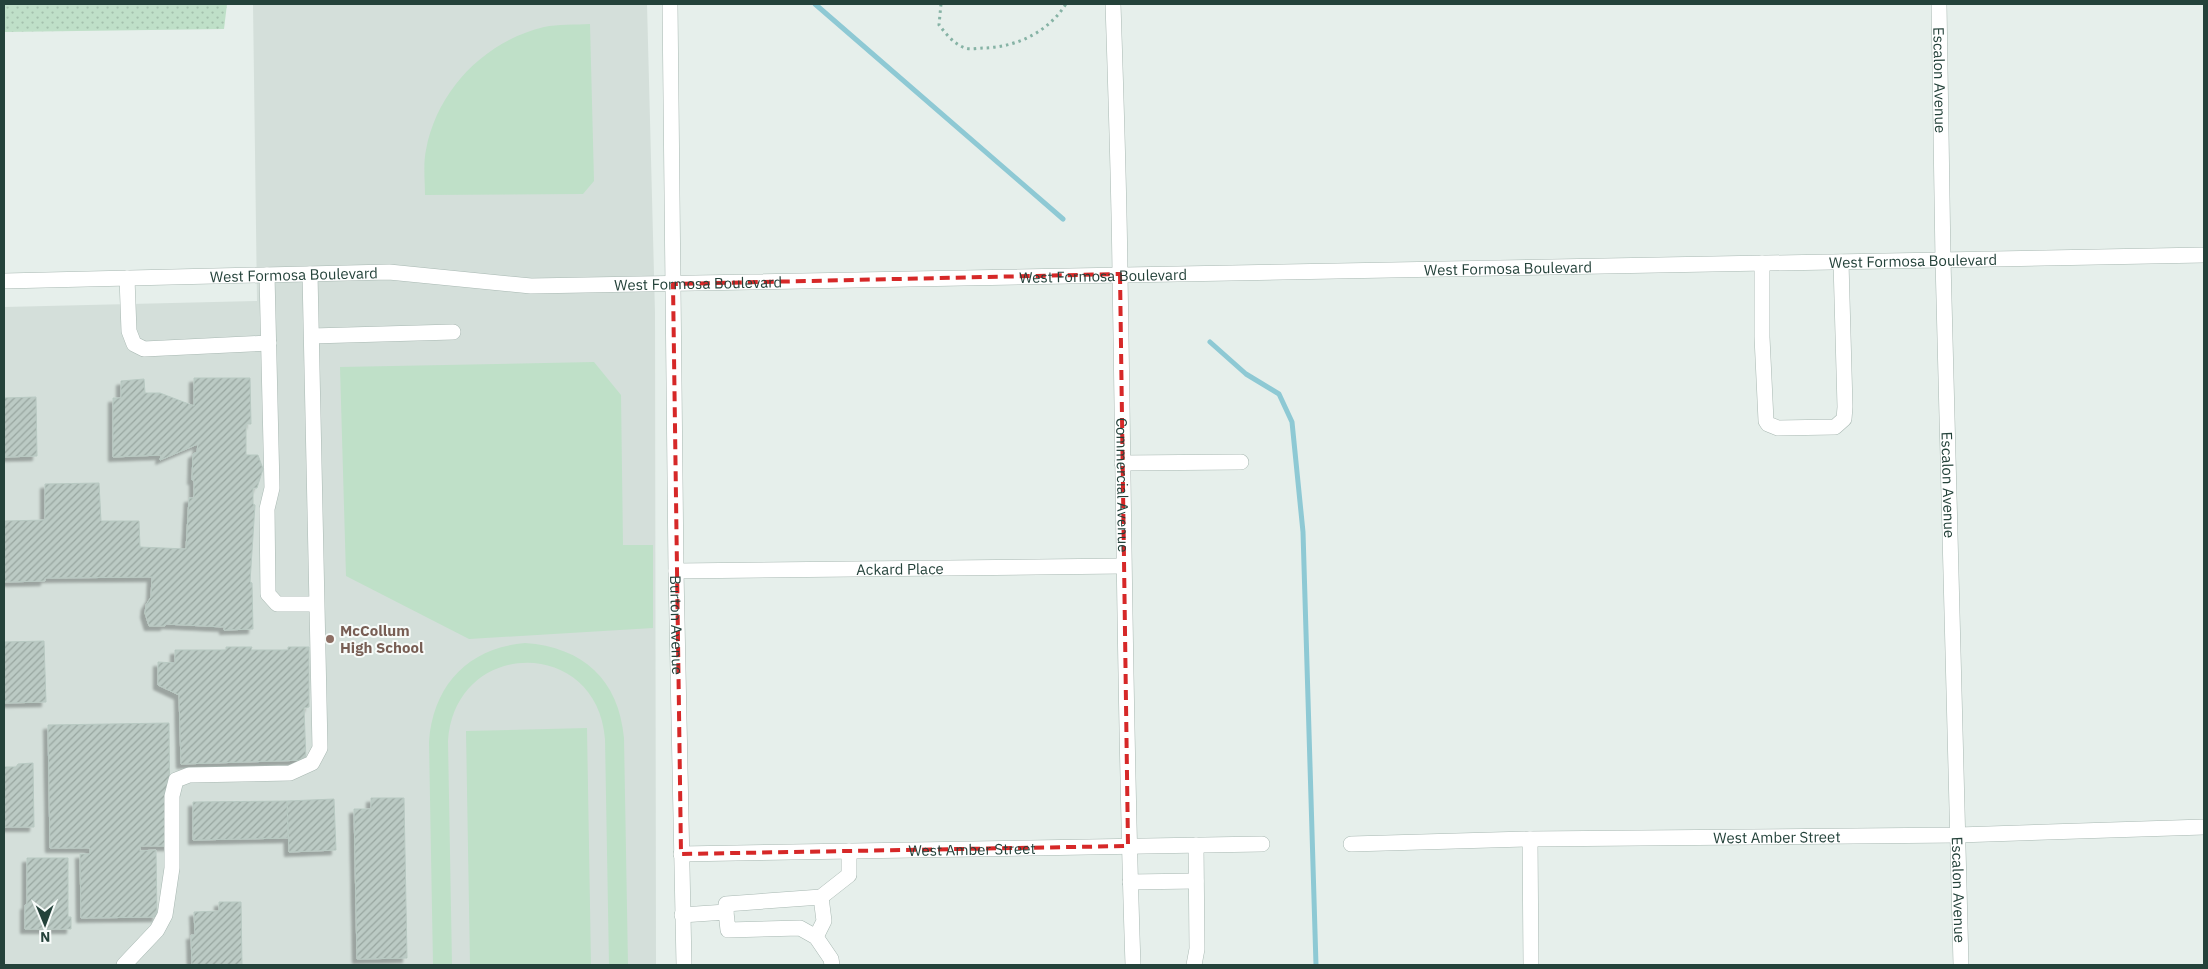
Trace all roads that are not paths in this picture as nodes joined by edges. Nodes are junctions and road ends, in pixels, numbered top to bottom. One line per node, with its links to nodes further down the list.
1 (670, 4): 13 (street, Burton Avenue)
2 (1113, 4): 9 (street, Commercial Avenue)
3 (1939, 4): 5 (street, Escalon Avenue)
4 (2204, 256): 5 (street, West Formosa Boulevard)
5 (1943, 260): 6 (street, West Formosa Boulevard); 23 (street, Escalon Avenue)
6 (1841, 262): 7 (street, West Formosa Boulevard); 7 (street)
7 (1762, 263): 9 (street, West Formosa Boulevard)
8 (310, 274): 10 (street, West Formosa Boulevard); 13 (street, West Formosa Boulevard); 15 (street)
9 (1120, 274): 13 (street, West Formosa Boulevard); 18 (street, Commercial Avenue)
10 (267, 275): 11 (street, West Formosa Boulevard); 16 (street)
11 (127, 278): 12 (street, West Formosa Boulevard); 16 (street)
12 (4, 281)
13 (673, 284): 20 (street, Burton Avenue)
14 (453, 332): 15 (street)
15 (312, 336): 21 (street)
16 (269, 343): 21 (street)
17 (1240, 462): 18 (street)
18 (1122, 463): 19 (street, Commercial Avenue)
19 (1123, 566): 20 (street, Ackard Place); 28 (street, Commercial Avenue)
20 (676, 571): 30 (street, Burton Avenue)
21 (316, 604): 37 (street)
22 (2204, 827): 23 (street, West Amber Street)
23 (1958, 835): 24 (street, West Amber Street); 43 (street, Escalon Avenue)
24 (1530, 839): 26 (street, West Amber Street); 42 (street)
25 (1262, 844): 27 (street, West Amber Street)
26 (1351, 844)
27 (1196, 845): 28 (street, West Amber Street); 32 (street)
28 (1128, 846): 29 (street, West Amber Street); 31 (street, Commercial Avenue)
29 (849, 851): 30 (street, West Amber Street); 33 (street)
30 (682, 854): 35 (street, Burton Avenue)
31 (1130, 882): 32 (street); 40 (street, Commercial Avenue)
32 (1196, 882): 41 (street)
33 (821, 897): 34 (street); 36 (street)
34 (726, 912): 35 (street); 36 (street)
35 (682, 915): 38 (street, Burton Avenue)
36 (816, 937): 39 (street)
37 (124, 965)
38 (684, 965)
39 (832, 965)
40 (1133, 965)
41 (1194, 965)
42 (1531, 965)
43 (1961, 965)

